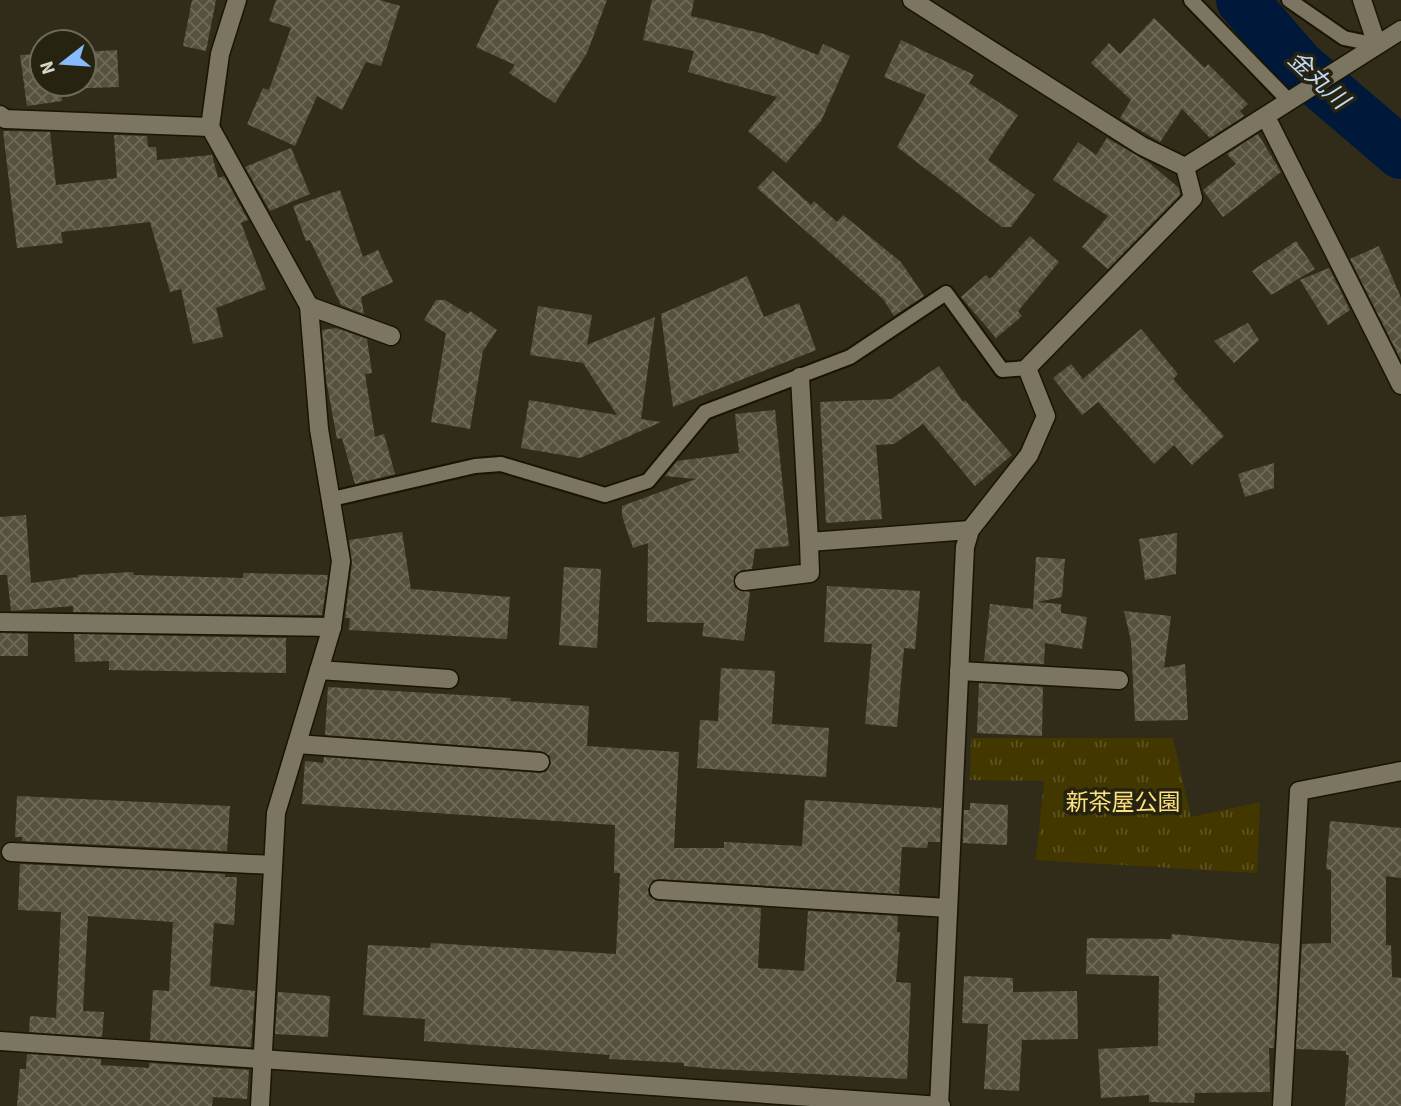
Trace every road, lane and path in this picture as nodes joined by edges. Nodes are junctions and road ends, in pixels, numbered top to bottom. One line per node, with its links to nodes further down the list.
1 (237, 0): 11 (street)
2 (912, 0): 12 (street)
3 (1191, 0): 8 (lane)
4 (1289, 0): 7 (lane)
5 (1362, 0): 7 (street)
6 (1399, 31): 7 (street)
7 (1377, 45): 8 (street)
8 (1295, 99): 10 (street)
9 (0, 115): 11 (street)
10 (1266, 117): 12 (street); 17 (street)
11 (210, 127): 13 (street)
12 (1185, 167): 15 (street)
13 (309, 306): 14 (street); 18 (street)
14 (391, 336)
15 (1027, 368): 16 (lane); 19 (street)
16 (800, 377): 18 (lane); 20 (street)
17 (1401, 385)
18 (332, 499): 23 (street)
19 (970, 530): 20 (street); 25 (street)
20 (809, 542): 21 (street)
21 (744, 581)
22 (0, 622): 23 (street)
23 (332, 627): 24 (street)
24 (319, 670): 26 (street); 28 (street)
25 (959, 670): 27 (street); 34 (street)
26 (449, 679)
27 (1119, 680)
28 (297, 744): 29 (street); 32 (street)
29 (540, 762)
30 (1401, 771): 39 (street)
31 (11, 852): 32 (street)
32 (273, 865): 36 (street)
33 (659, 890): 34 (street)
34 (948, 908): 38 (street)
35 (0, 1041): 36 (street)
36 (263, 1058): 37 (street); 38 (street)
37 (260, 1106)
38 (940, 1106)
39 (1282, 1106)

